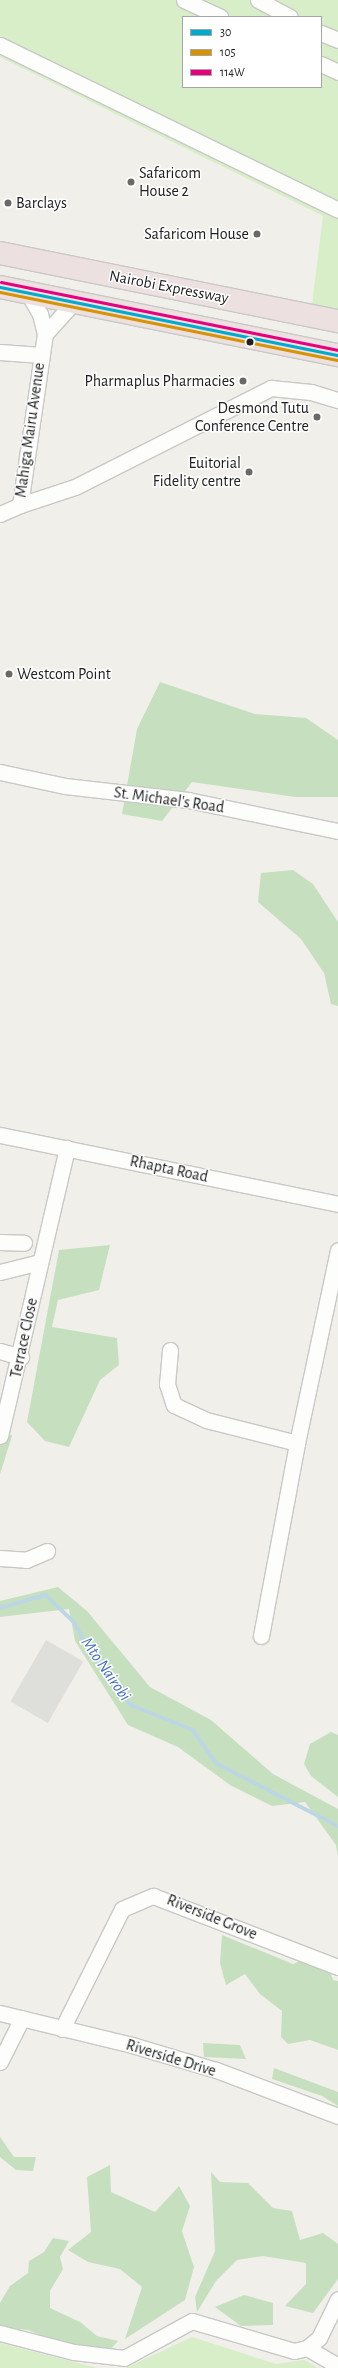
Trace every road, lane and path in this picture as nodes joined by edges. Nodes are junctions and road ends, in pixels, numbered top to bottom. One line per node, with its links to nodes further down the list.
1 (184, 0): 3 (street)
2 (258, 0): 4 (street)
3 (218, 16)
4 (288, 16)
5 (322, 33): 6 (street)
6 (338, 40)
7 (0, 45): 10 (street)
8 (322, 64): 9 (street)
9 (338, 72)
10 (338, 210)
11 (0, 253): 15 (highway, Nairobi Expressway)
12 (0, 287): 13 (highway, Nairobi Expressway)
13 (28, 293): 14 (highway, Nairobi Expressway); 16 (street)
14 (73, 302): 16 (street); 17 (highway, Nairobi Expressway)
15 (338, 321)
16 (45, 334): 19 (street, Mahiga Mairu Avenue)
17 (301, 348): 20 (highway, Nairobi Expressway); 21 (highway)
18 (0, 352): 19 (street)
19 (41, 355): 23 (street, Mahiga Mairu Avenue)
20 (338, 355)
21 (338, 364)
22 (338, 400): 23 (street)
23 (20, 504): 24 (street, Mahiga Mairu Avenue)
24 (0, 514)
25 (0, 772): 26 (street, St. Michael's Road)
26 (338, 831)
27 (0, 1135): 28 (street, Rhapta Road)
28 (67, 1148): 29 (street, Rhapta Road); 33 (street, Terrace Close)
29 (338, 1204)
30 (0, 1242): 31 (street)
31 (24, 1243)
32 (338, 1250): 39 (street)
33 (40, 1262): 34 (street); 37 (street, Terrace Close)
34 (0, 1272)
35 (170, 1350): 39 (street)
36 (0, 1351): 37 (street)
37 (21, 1357): 38 (street, Terrace Close)
38 (0, 1436)
39 (297, 1443): 42 (street)
40 (47, 1550): 41 (street)
41 (0, 1558)
42 (261, 1636)
43 (338, 1967): 46 (street, Riverside Grove)
44 (0, 2013): 45 (street, Riverside Drive)
45 (22, 2018): 46 (street, Riverside Drive); 47 (street)
46 (62, 2029): 48 (street, Riverside Drive)
47 (0, 2062)
48 (338, 2116)
49 (338, 2299): 51 (street)
50 (0, 2333): 51 (street)
51 (307, 2348): 52 (street)
52 (338, 2366)

